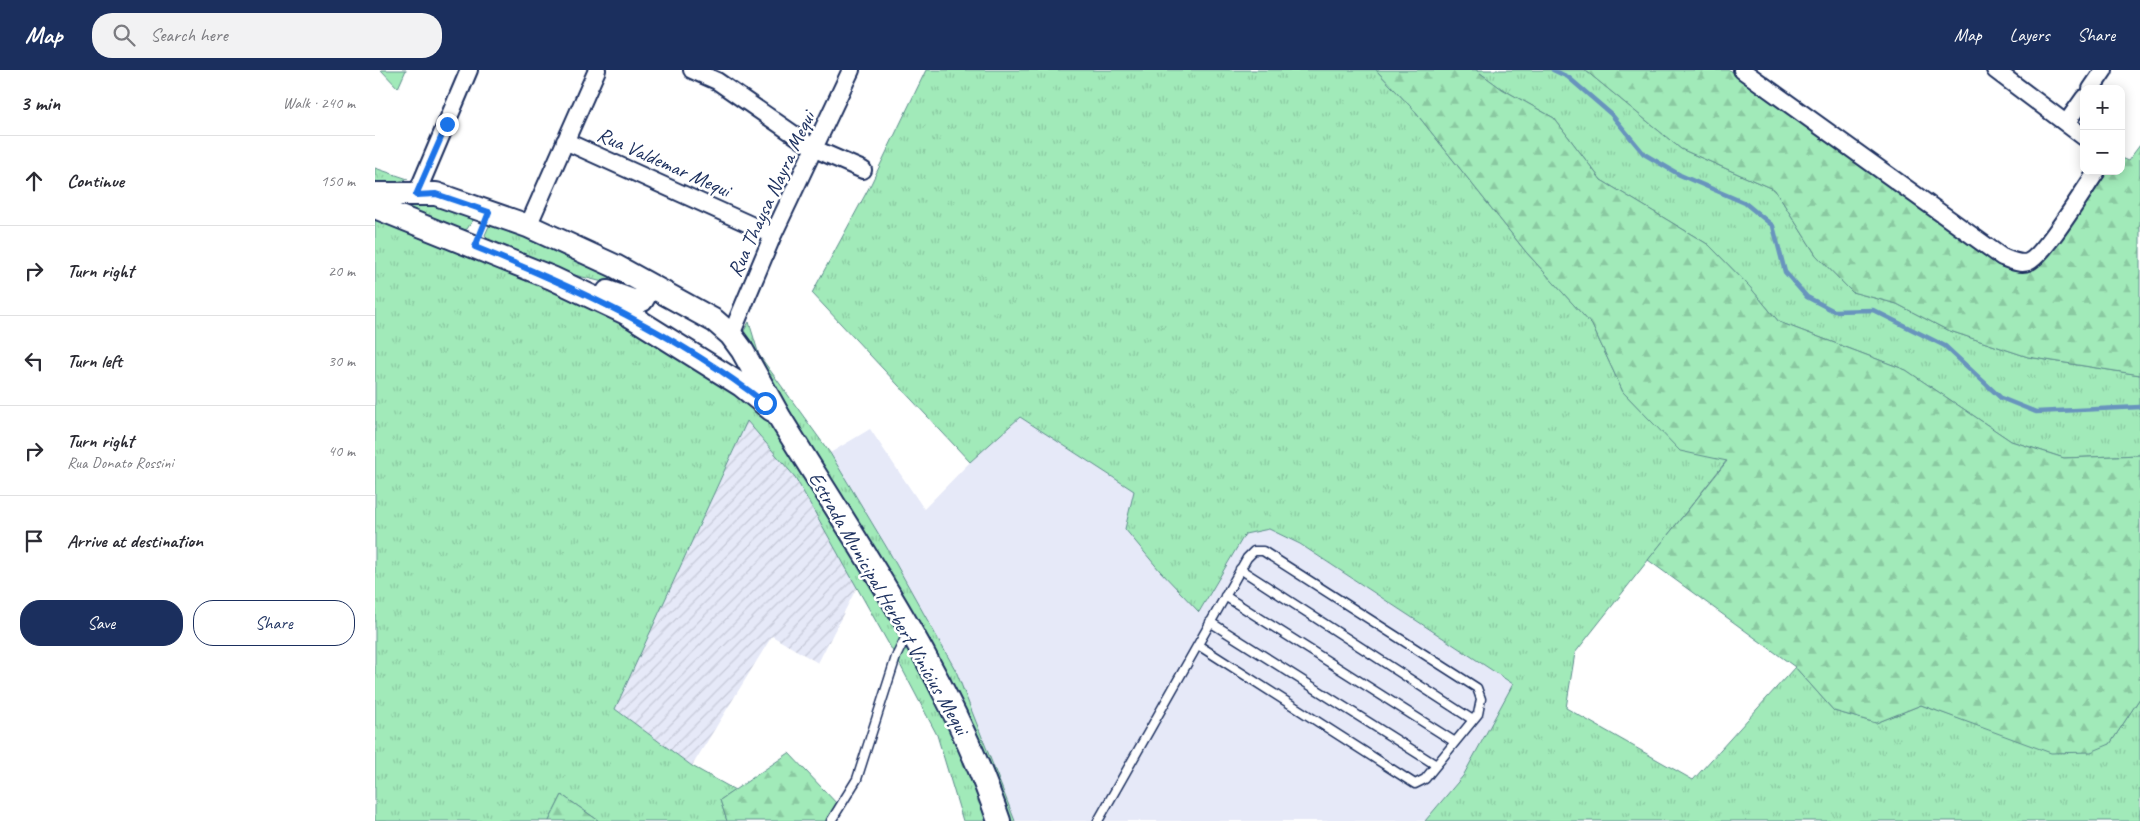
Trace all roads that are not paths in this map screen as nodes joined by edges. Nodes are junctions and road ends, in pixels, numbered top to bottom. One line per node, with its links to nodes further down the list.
1 (469, 70): 19 (street)
2 (597, 70): 14 (street)
3 (692, 70): 8 (street)
4 (851, 70): 15 (street, Rua Thaysa Nayra Mequi)
5 (1742, 70): 9 (street)
6 (1995, 70): 12 (street)
7 (2104, 70): 10 (street)
8 (720, 75): 15 (street)
9 (1760, 75): 17 (street)
10 (2094, 85)
11 (2080, 104): 12 (street)
12 (2067, 122): 13 (street)
13 (2080, 133)
14 (565, 141): 22 (street); 23 (street, Rua Valdemar Mequi)
15 (815, 149): 16 (street); 23 (street, Rua Thaysa Nayra Mequi)
16 (863, 170)
17 (2094, 175)
18 (375, 194): 19 (main road, Estrada Municipal Herbert Vinícius Mequi)
19 (416, 195): 21 (main road, Estrada Municipal Herbert Vinícius Mequi)
20 (375, 207): 24 (main road, Estrada Municipal Herbert Vinícius Mequi)
21 (489, 212): 22 (main road, Estrada Municipal Herbert Vinícius Mequi); 24 (main road)
22 (527, 226): 26 (main road, Estrada Municipal Herbert Vinícius Mequi)
23 (773, 235): 27 (street, Rua Thaysa Nayra Mequi)
24 (475, 247): 25 (main road, Estrada Municipal Herbert Vinícius Mequi)
25 (552, 278): 26 (main road); 28 (main road, Estrada Municipal Herbert Vinícius Mequi)
26 (650, 286): 27 (main road, Estrada Municipal Herbert Vinícius Mequi)
27 (731, 335): 28 (main road, Estrada Municipal Herbert Vinícius Mequi)
28 (780, 418): 32 (main road, Estrada Municipal Herbert Vinícius Mequi)
29 (1240, 569): 30 (lane); 34 (lane); 34 (lane)
30 (1225, 596): 31 (lane); 35 (lane)
31 (1210, 622): 33 (lane); 36 (lane)
32 (909, 629): 37 (lane); 38 (main road, Estrada Municipal Herbert Vinícius Mequi)
33 (1198, 645): 36 (lane); 39 (lane)
34 (1473, 720): 35 (lane)
35 (1455, 742): 36 (lane)
36 (1436, 765)
37 (831, 821)
38 (999, 821)
39 (1098, 821)

